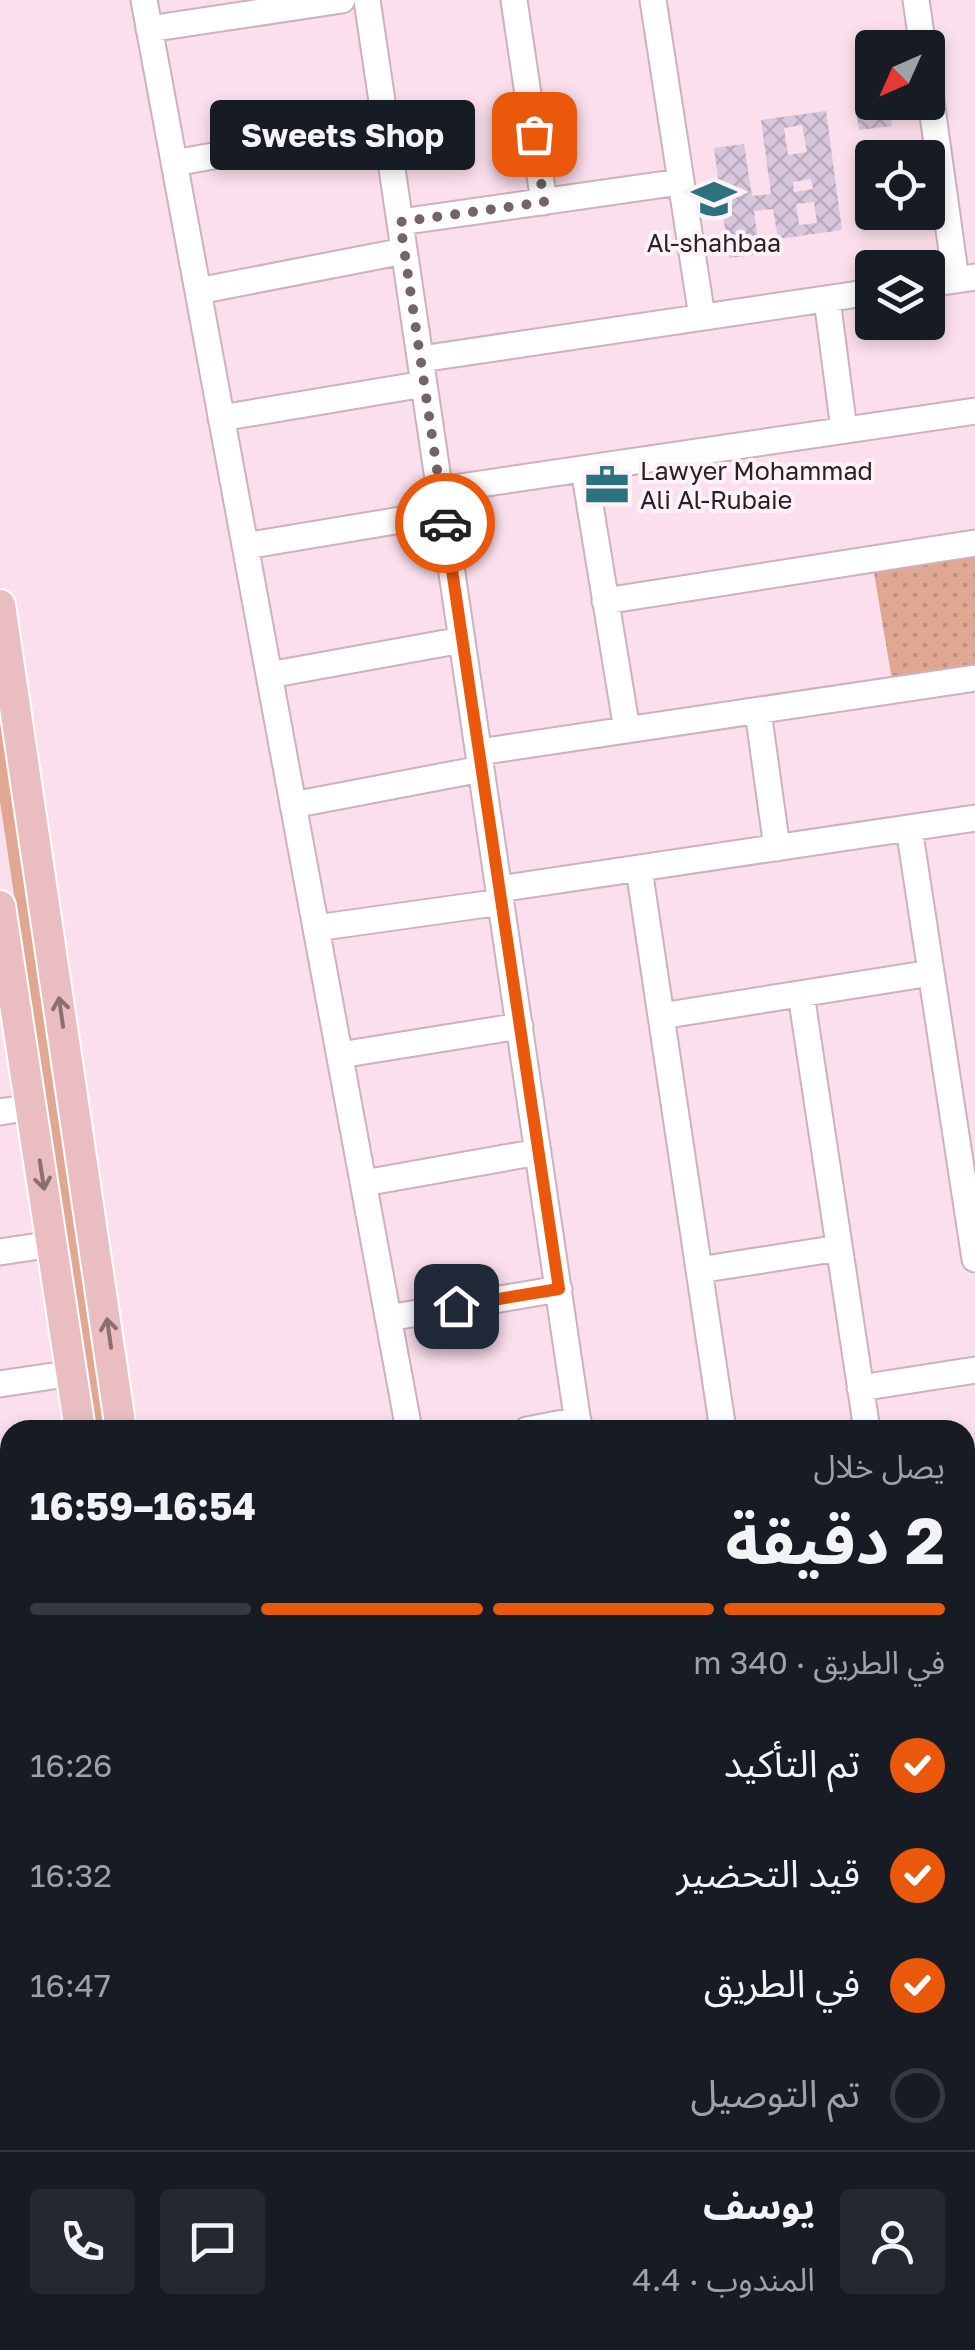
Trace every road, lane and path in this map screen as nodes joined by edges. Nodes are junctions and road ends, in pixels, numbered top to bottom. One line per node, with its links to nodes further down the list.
1 (144, 0): 7 (street)
2 (342, 0): 7 (street)
3 (367, 0): 10 (street)
4 (514, 0): 13 (street)
5 (653, 0): 12 (street)
6 (916, 0): 8 (street)
7 (150, 29): 11 (street)
8 (920, 30)
9 (936, 120): 16 (street)
10 (386, 125): 11 (street); 14 (street)
11 (174, 163): 17 (street)
12 (680, 182): 13 (street); 20 (street)
13 (544, 202): 14 (street)
14 (400, 222): 15 (street)
15 (404, 251): 17 (street); 21 (street)
16 (966, 278)
17 (198, 291): 23 (street)
18 (855, 295): 19 (street)
19 (827, 299): 20 (street); 24 (street)
20 (702, 318): 21 (street)
21 (422, 371): 23 (street); 26 (street)
22 (975, 411): 24 (street)
23 (221, 418): 28 (street)
24 (844, 430): 25 (street)
25 (584, 469): 26 (street); 29 (street)
26 (442, 502): 28 (street); 31 (street)
27 (975, 543): 29 (street)
28 (245, 546): 32 (street)
29 (606, 600): 35 (street)
30 (0, 605): 68 (main road, one-way to 30)
31 (462, 640): 32 (street); 36 (street)
32 (269, 675): 37 (street)
33 (975, 678): 34 (street)
34 (758, 710): 35 (street); 40 (street)
35 (627, 730): 36 (street)
36 (480, 760): 37 (street); 42 (street)
37 (293, 804): 44 (street)
38 (975, 818): 39 (street)
39 (909, 828): 40 (street); 45 (street)
40 (777, 848): 41 (street)
41 (639, 868): 42 (street); 48 (street)
42 (500, 896): 44 (street); 49 (street)
43 (0, 906): 46 (main road)
44 (316, 928): 50 (street)
45 (931, 973): 47 (street); 52 (street)
46 (6, 986): 51 (main road)
47 (802, 994): 48 (street); 57 (street)
48 (661, 1016): 60 (street)
49 (520, 1026): 50 (street); 54 (street)
50 (340, 1055): 55 (street)
51 (32, 1107): 53 (street); 56 (main road, one-way to 56)
52 (964, 1109): 59 (street)
53 (0, 1112)
54 (538, 1152): 55 (street); 61 (street)
55 (364, 1183): 62 (street)
56 (53, 1244): 58 (street); 64 (main road)
57 (840, 1248): 60 (street); 66 (street)
58 (0, 1252)
59 (975, 1259)
60 (699, 1270): 71 (street)
61 (559, 1289): 62 (street); 70 (street)
62 (388, 1318): 69 (street)
63 (975, 1370): 66 (street)
64 (73, 1372): 65 (street); 67 (main road)
65 (0, 1384)
66 (860, 1388): 72 (street)
67 (79, 1420)
68 (121, 1420)
69 (407, 1420)
70 (578, 1420)
71 (722, 1420)
72 (865, 1420)

